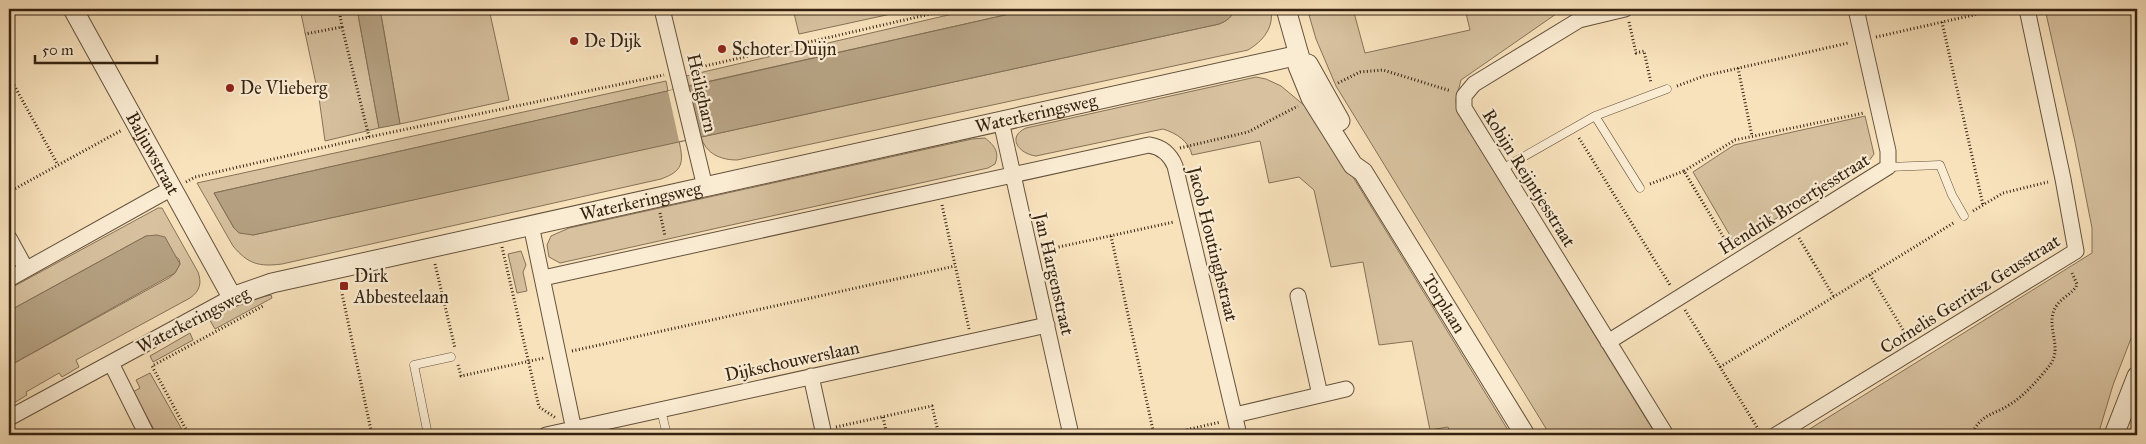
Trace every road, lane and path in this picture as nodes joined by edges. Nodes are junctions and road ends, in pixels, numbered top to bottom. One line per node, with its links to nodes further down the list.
1 (73, 9): 24 (street, Baljuwstraat)
2 (339, 9): 12 (path)
3 (662, 9): 17 (street, Heiligharn)
4 (952, 9): 17 (path)
5 (1286, 9): 15 (street, Torplaan)
6 (1856, 9): 14 (street, Hendrik Broertjesstraat)
7 (2000, 9): 11 (path)
8 (2027, 9): 33 (street, Cornelis Gerritsz Geusstraat)
9 (1627, 13): 10 (street, Robijn Reijntjesstraat); 20 (path)
10 (1578, 14): 30 (street, Robijn Reijntjesstraat)
11 (1942, 22): 14 (path); 40 (path)
12 (342, 27): 13 (path); 27 (path)
13 (305, 34)
14 (1863, 40): 16 (path); 21 (street, Hendrik Broertjesstraat)
15 (1299, 55): 23 (street, Waterkeringsweg); 97 (street, Torplaan)
16 (1738, 68): 19 (path); 26 (path)
17 (678, 72): 27 (path); 34 (street, Heiligharn)
18 (9, 76): 28 (path)
19 (1667, 90): 20 (lane)
20 (1654, 95): 22 (lane)
21 (1879, 109): 26 (path); 29 (street, Hendrik Broertjesstraat)
22 (1596, 116): 25 (lane); 36 (lane)
23 (1001, 121): 32 (street, Jan Hargenstraat); 34 (street, Waterkeringsweg)
24 (136, 122): 28 (path); 35 (street, Baljuwstraat)
25 (1573, 128): 30 (lane); 63 (path)
26 (1752, 136): 31 (path)
27 (368, 137): 35 (path)
28 (58, 165): 38 (path)
29 (1888, 167): 41 (lane); 44 (street, Hendrik Broertjesstraat)
30 (1502, 170): 67 (street, Robijn Reijntjesstraat)
31 (1684, 171): 36 (path); 52 (path)
32 (1012, 174): 37 (street); 42 (street, Jacob Houtinghstraat); 50 (street, Jan Hargenstraat)
33 (2063, 179): 40 (path); 51 (street, Cornelis Gerritsz Geusstraat)
34 (705, 187): 39 (street, Waterkeringsweg)
35 (172, 188): 55 (street); 61 (street, Baljuwstraat)
36 (1640, 188)
37 (939, 190): 49 (street); 53 (path)
38 (9, 192)
39 (656, 198): 43 (street, Waterkeringsweg); 49 (path)
40 (1983, 205): 41 (path)
41 (1964, 216): 56 (path)
42 (1188, 219): 46 (path); 80 (street, Jacob Houtinghstraat)
43 (531, 225): 45 (street, Waterkeringsweg); 57 (street)
44 (1792, 227): 52 (street, Hendrik Broertjesstraat); 62 (path)
45 (499, 232): 48 (street, Waterkeringsweg); 71 (path)
46 (1111, 236): 50 (path); 94 (path)
47 (9, 238): 55 (street)
48 (431, 248): 54 (street, Waterkeringsweg); 65 (path)
49 (668, 250): 57 (street)
50 (1030, 253): 64 (street, Jan Hargenstraat)
51 (2066, 258): 68 (street, Cornelis Gerritsz Geusstraat); 101 (path)
52 (1738, 261): 63 (street, Hendrik Broertjesstraat)
53 (955, 266): 66 (path); 69 (path)
54 (336, 268): 59 (street, Waterkeringsweg); 87 (path)
55 (26, 269): 58 (street)
56 (1870, 274): 62 (path); 68 (path)
57 (543, 278): 69 (street)
58 (9, 279)
59 (272, 283): 61 (street, Waterkeringsweg); 86 (path)
60 (1298, 296): 78 (street)
61 (232, 297): 72 (street, Waterkeringsweg)
62 (1834, 297): 73 (path)
63 (1678, 298): 67 (street, Hendrik Broertjesstraat); 73 (path)
64 (1047, 325): 66 (street, Dijkschouwerslaan); 93 (street, Jan Hargenstraat)
65 (453, 341)
66 (972, 341): 75 (street, Dijkschouwerslaan)
67 (1608, 342): 98 (street, Robijn Reijntjesstraat)
68 (1916, 350): 100 (street, Cornelis Gerritsz Geusstraat)
69 (559, 354): 71 (path); 83 (street)
70 (451, 358): 88 (lane)
71 (528, 361): 74 (path); 83 (path)
72 (111, 363): 82 (street, Waterkeringsweg); 85 (street)
73 (1720, 367): 99 (path)
74 (461, 376)
75 (811, 376): 79 (street, Dijkschouwerslaan); 84 (street)
76 (2137, 377): 102 (street)
77 (1346, 388): 78 (street)
78 (1320, 395): 80 (street)
79 (660, 410): 83 (street, Dijkschouwerslaan); 90 (lane)
80 (1235, 414): 95 (path); 96 (street, Jacob Houtinghstraat)
81 (883, 417): 84 (path); 91 (path); 92 (path)
82 (9, 418)
83 (574, 432): 89 (street, Dijkschouwerslaan)
84 (824, 433)
85 (148, 435)
86 (189, 435)
87 (372, 435)
88 (428, 435)
89 (546, 435)
90 (666, 435)
91 (887, 435)
92 (939, 435)
93 (1071, 435)
94 (1154, 435)
95 (1163, 435)
96 (1239, 435)
97 (1525, 435)
98 (1666, 435)
99 (1762, 435)
100 (1776, 435)
101 (1971, 435)
102 (2114, 435)

